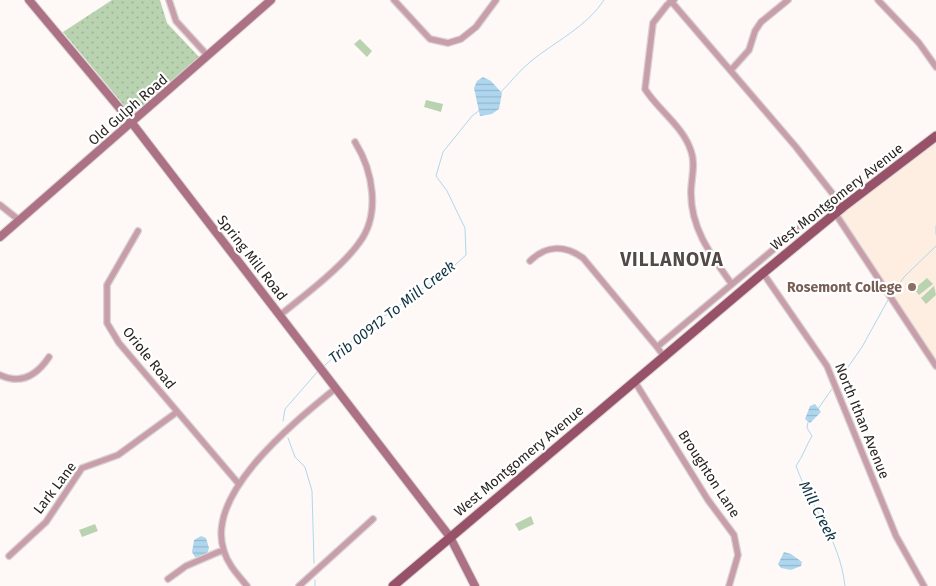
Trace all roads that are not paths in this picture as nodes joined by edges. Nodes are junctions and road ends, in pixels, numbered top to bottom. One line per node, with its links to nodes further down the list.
1 (29, 0): 12 (main road, Spring Mill Road)
2 (169, 0): 9 (street)
3 (271, 0): 9 (main road, Old Gulph Road)
4 (394, 0): 5 (street)
5 (496, 0)
6 (788, 0): 11 (street)
7 (878, 0): 10 (street)
8 (672, 1): 11 (street); 24 (street)
9 (208, 56): 12 (main road, Old Gulph Road)
10 (936, 67)
11 (731, 70): 15 (street)
12 (132, 124): 19 (main road, Old Gulph Road); 25 (main road, Spring Mill Road)
13 (936, 136): 17 (main road, West Montgomery Avenue)
14 (355, 142): 25 (street)
15 (836, 198): 17 (street); 24 (street, West Montgomery Avenue)
16 (0, 205): 19 (street)
17 (843, 207): 18 (main road, West Montgomery Avenue)
18 (835, 213): 23 (main road, West Montgomery Avenue); 29 (street)
19 (19, 220): 21 (main road, Old Gulph Road)
20 (138, 231): 33 (street, Oriole Road)
21 (0, 237)
22 (530, 261): 26 (street)
23 (763, 273): 28 (main road, West Montgomery Avenue); 45 (street, North Ithan Avenue)
24 (731, 283): 26 (street, West Montgomery Avenue)
25 (280, 315): 32 (main road, Spring Mill Road)
26 (657, 347): 28 (street)
27 (49, 357): 30 (street)
28 (665, 358): 31 (main road, West Montgomery Avenue)
29 (936, 366)
30 (0, 375)
31 (635, 382): 36 (main road, West Montgomery Avenue); 44 (street, Broughton Lane)
32 (336, 388): 34 (street); 36 (main road, Spring Mill Road)
33 (176, 412): 34 (street, Oriole Road); 38 (street, Lark Lane)
34 (238, 483): 37 (street)
35 (372, 519): 41 (street)
36 (450, 537): 42 (main road, West Montgomery Avenue); 43 (main road, Spring Mill Road)
37 (223, 550): 39 (street); 40 (street)
38 (9, 556)
39 (168, 579)
40 (247, 586)
41 (299, 586)
42 (393, 586)
43 (475, 586)
44 (729, 586)
45 (924, 586)

